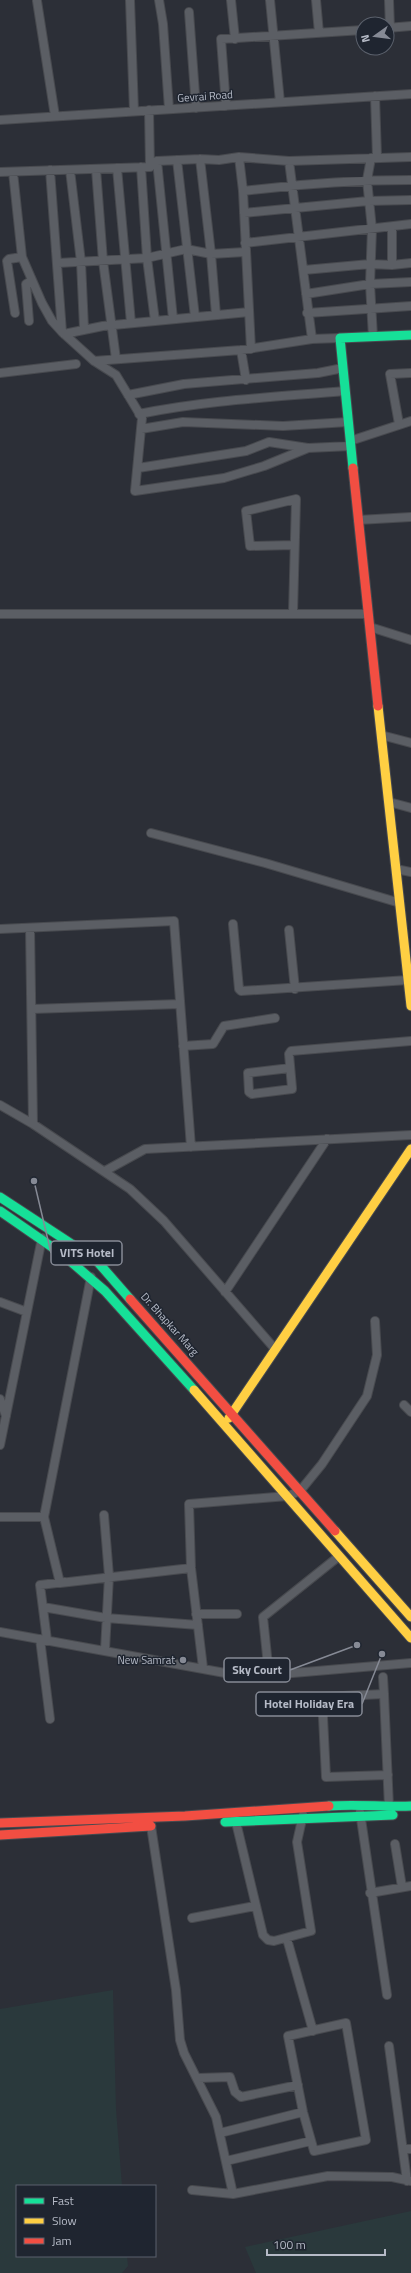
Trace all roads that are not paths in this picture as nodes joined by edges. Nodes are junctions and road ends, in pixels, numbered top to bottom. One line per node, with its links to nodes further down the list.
1 (38, 0): 24 (street)
2 (130, 0): 23 (street)
3 (159, 0): 21 (street)
4 (231, 0): 15 (street)
5 (270, 0): 14 (street)
6 (316, 0): 13 (street)
7 (389, 0): 9 (street)
8 (189, 12): 20 (street)
9 (389, 16)
10 (411, 26): 11 (street)
11 (395, 27)
12 (355, 31): 13 (street)
13 (319, 33): 14 (street)
14 (274, 36): 15 (street); 18 (street)
15 (235, 39): 19 (street)
16 (411, 94): 17 (street, Gevrai Road)
17 (375, 96): 18 (street, Gevrai Road); 28 (street)
18 (280, 102): 19 (street, Gevrai Road)
19 (226, 106): 20 (street, Gevrai Road)
20 (196, 108): 21 (street, Gevrai Road)
21 (169, 109): 22 (street, Gevrai Road)
22 (149, 110): 23 (street, Gevrai Road); 32 (street)
23 (134, 111): 24 (street, Gevrai Road)
24 (55, 116): 25 (street, Gevrai Road)
25 (0, 120)
26 (411, 156): 28 (street)
27 (239, 157): 29 (street); 31 (street); 43 (street)
28 (374, 157): 31 (street); 40 (street)
29 (200, 159): 30 (street); 55 (street)
30 (177, 160): 32 (street); 53 (street)
31 (289, 161): 42 (street)
32 (154, 164): 33 (street); 54 (street)
33 (142, 167): 34 (street); 57 (street)
34 (117, 168): 35 (street); 58 (street)
35 (96, 169): 37 (street); 59 (street)
36 (50, 170): 37 (street); 39 (street); 61 (street)
37 (70, 170): 60 (street)
38 (0, 172): 39 (street)
39 (13, 172): 56 (street)
40 (367, 180): 41 (street); 42 (street); 45 (street)
41 (411, 180)
42 (292, 185): 43 (street); 46 (street)
43 (243, 191): 47 (street)
44 (411, 200): 45 (street)
45 (368, 201): 46 (street); 50 (street)
46 (295, 208): 47 (street); 51 (street)
47 (244, 213): 52 (street)
48 (411, 224): 49 (street)
49 (392, 227): 50 (street); 64 (street)
50 (372, 229): 51 (street); 63 (street)
51 (298, 237): 52 (street); 65 (street)
52 (245, 247): 55 (street); 72 (street)
53 (186, 249): 54 (street); 55 (street); 76 (street)
54 (165, 252): 57 (street); 77 (street)
55 (211, 254): 75 (street)
56 (22, 257): 66 (street); 73 (street)
57 (147, 258): 58 (street); 79 (street)
58 (125, 259): 59 (street); 80 (street)
59 (102, 260): 60 (street); 81 (street)
60 (81, 262): 61 (street); 82 (street)
61 (58, 263): 83 (street)
62 (411, 263): 64 (street)
63 (370, 264): 64 (street); 65 (street); 68 (street)
64 (392, 265)
65 (304, 270): 69 (street)
66 (31, 281): 78 (street); 83 (street)
67 (411, 282): 68 (street)
68 (370, 284): 69 (street); 71 (street)
69 (306, 294): 74 (street)
70 (411, 306): 71 (street)
71 (372, 308): 74 (street); 85 (street)
72 (249, 312): 75 (street); 88 (street)
73 (14, 313)
74 (307, 313): 87 (street)
75 (216, 315): 76 (street)
76 (195, 317): 77 (street)
77 (173, 319): 79 (street)
78 (29, 320)
79 (155, 321): 80 (street)
80 (131, 323): 81 (street)
81 (110, 325): 82 (street); 90 (street)
82 (84, 328): 83 (street)
83 (63, 333): 91 (street)
84 (411, 335): 85 (main road)
85 (373, 337): 86 (main road)
86 (340, 338): 87 (street); 93 (main road)
87 (312, 339): 88 (street)
88 (251, 349): 89 (street)
89 (242, 350): 90 (street); 96 (street)
90 (116, 359): 91 (street)
91 (94, 361): 98 (street)
92 (76, 364): 94 (street)
93 (343, 368): 96 (street); 97 (main road)
94 (0, 373)
95 (411, 373): 102 (street)
96 (246, 380): 98 (street)
97 (345, 391): 99 (street); 101 (main road)
98 (128, 395): 99 (street)
99 (140, 414): 103 (street)
100 (411, 421): 102 (street)
101 (348, 422): 103 (street); 104 (main road)
102 (399, 424): 104 (street)
103 (141, 429): 106 (street)
104 (351, 444): 105 (street); 108 (main road)
105 (308, 448): 106 (street); 106 (street)
106 (138, 468)
107 (411, 517): 108 (street)
108 (358, 520): 112 (main road)
109 (294, 545): 109 (street); 111 (street)
110 (0, 614): 111 (street)
111 (293, 614): 112 (street)
112 (368, 614): 113 (main road)
113 (370, 627): 114 (street); 115 (main road)
114 (411, 640)
115 (382, 735): 116 (street); 117 (main road)
116 (411, 744)
117 (389, 802): 118 (street); 120 (main road)
118 (411, 808)
119 (151, 833): 122 (street)
120 (396, 869): 121 (street); 122 (main road)
121 (411, 872)
122 (400, 903): 127 (main road)
123 (233, 924): 129 (street)
124 (30, 928): 125 (street); 130 (street); 132 (street)
125 (0, 929)
126 (288, 930): 129 (street)
127 (408, 950): 128 (main road)
128 (408, 980): 129 (street); 131 (main road)
129 (294, 989)
130 (180, 1004): 132 (street); 135 (street)
131 (411, 1006)
132 (32, 1009): 138 (street)
133 (275, 1018): 135 (street)
134 (411, 1041): 136 (street)
135 (183, 1046): 141 (street)
136 (290, 1068): 136 (street)
137 (0, 1105): 138 (street)
138 (33, 1124): 143 (street)
139 (411, 1135): 140 (street)
140 (327, 1139): 141 (street); 148 (street)
141 (191, 1147): 143 (street)
142 (411, 1149): 152 (main road)
143 (105, 1171): 148 (street)
144 (0, 1197): 155 (main road, Dr. Bhapkar Marg)
145 (0, 1211): 146 (main road)
146 (42, 1238): 147 (main road); 150 (street)
147 (91, 1277): 158 (main road); 164 (street)
148 (225, 1292): 152 (street)
149 (0, 1302): 150 (street)
150 (27, 1312): 157 (street)
151 (375, 1321): 160 (street)
152 (275, 1349): 155 (main road)
153 (0, 1399): 157 (street)
154 (404, 1405): 156 (street)
155 (233, 1412): 158 (main road); 160 (main road, Dr. Bhapkar Marg)
156 (411, 1412)
157 (6, 1416): 159 (street)
158 (223, 1425): 161 (main road)
159 (0, 1445)
160 (300, 1491): 161 (street); 172 (main road, Dr. Bhapkar Marg)
161 (288, 1496): 165 (main road); 166 (street)
162 (104, 1515): 167 (street)
163 (0, 1517): 164 (street)
164 (44, 1517): 168 (street)
165 (338, 1556): 176 (main road); 181 (street)
166 (191, 1568): 167 (street); 170 (street)
167 (109, 1576): 168 (street); 173 (street)
168 (66, 1582): 169 (street)
169 (43, 1608): 173 (street); 177 (street)
170 (196, 1614): 171 (street); 174 (street)
171 (237, 1614)
172 (411, 1616)
173 (106, 1618): 174 (street); 178 (street)
174 (198, 1625): 180 (street)
175 (0, 1632): 177 (street)
176 (411, 1638)
177 (43, 1639): 178 (street); 184 (street)
178 (105, 1650): 180 (street)
179 (411, 1664): 181 (street)
180 (202, 1668): 181 (street)
181 (269, 1675)
182 (383, 1676): 183 (street)
183 (384, 1694): 185 (street); 185 (street)
184 (50, 1719)
185 (388, 1775): 188 (street)
186 (359, 1804): 188 (main road); 189 (main road); 191 (street)
187 (411, 1806): 188 (main road)
188 (389, 1807)
189 (306, 1808): 192 (main road); 193 (street)
190 (411, 1814): 191 (main road)
191 (360, 1816): 193 (main road); 202 (street)
192 (235, 1817): 193 (main road); 194 (main road); 196 (main road); 203 (street)
193 (301, 1819): 205 (street)
194 (64, 1820): 195 (main road); 197 (main road)
195 (0, 1823)
196 (151, 1826): 197 (main road); 209 (street)
197 (65, 1831): 198 (main road)
198 (0, 1834)
199 (395, 1844): 201 (street)
200 (411, 1886): 201 (street)
201 (402, 1887): 202 (street)
202 (370, 1893): 206 (street)
203 (255, 1906): 204 (street); 205 (street)
204 (192, 1918)
205 (287, 1938): 207 (street)
206 (386, 1995)
207 (313, 2030): 210 (street); 213 (street)
208 (389, 2046): 214 (street)
209 (198, 2078): 210 (street); 212 (street)
210 (298, 2085): 211 (street)
211 (303, 2112): 212 (street); 213 (street)
212 (220, 2133): 215 (street)
213 (312, 2141): 215 (street)
214 (407, 2149): 216 (street)
215 (226, 2161): 218 (street)
216 (409, 2181): 218 (street)
217 (192, 2190): 218 (street)
218 (233, 2194)

